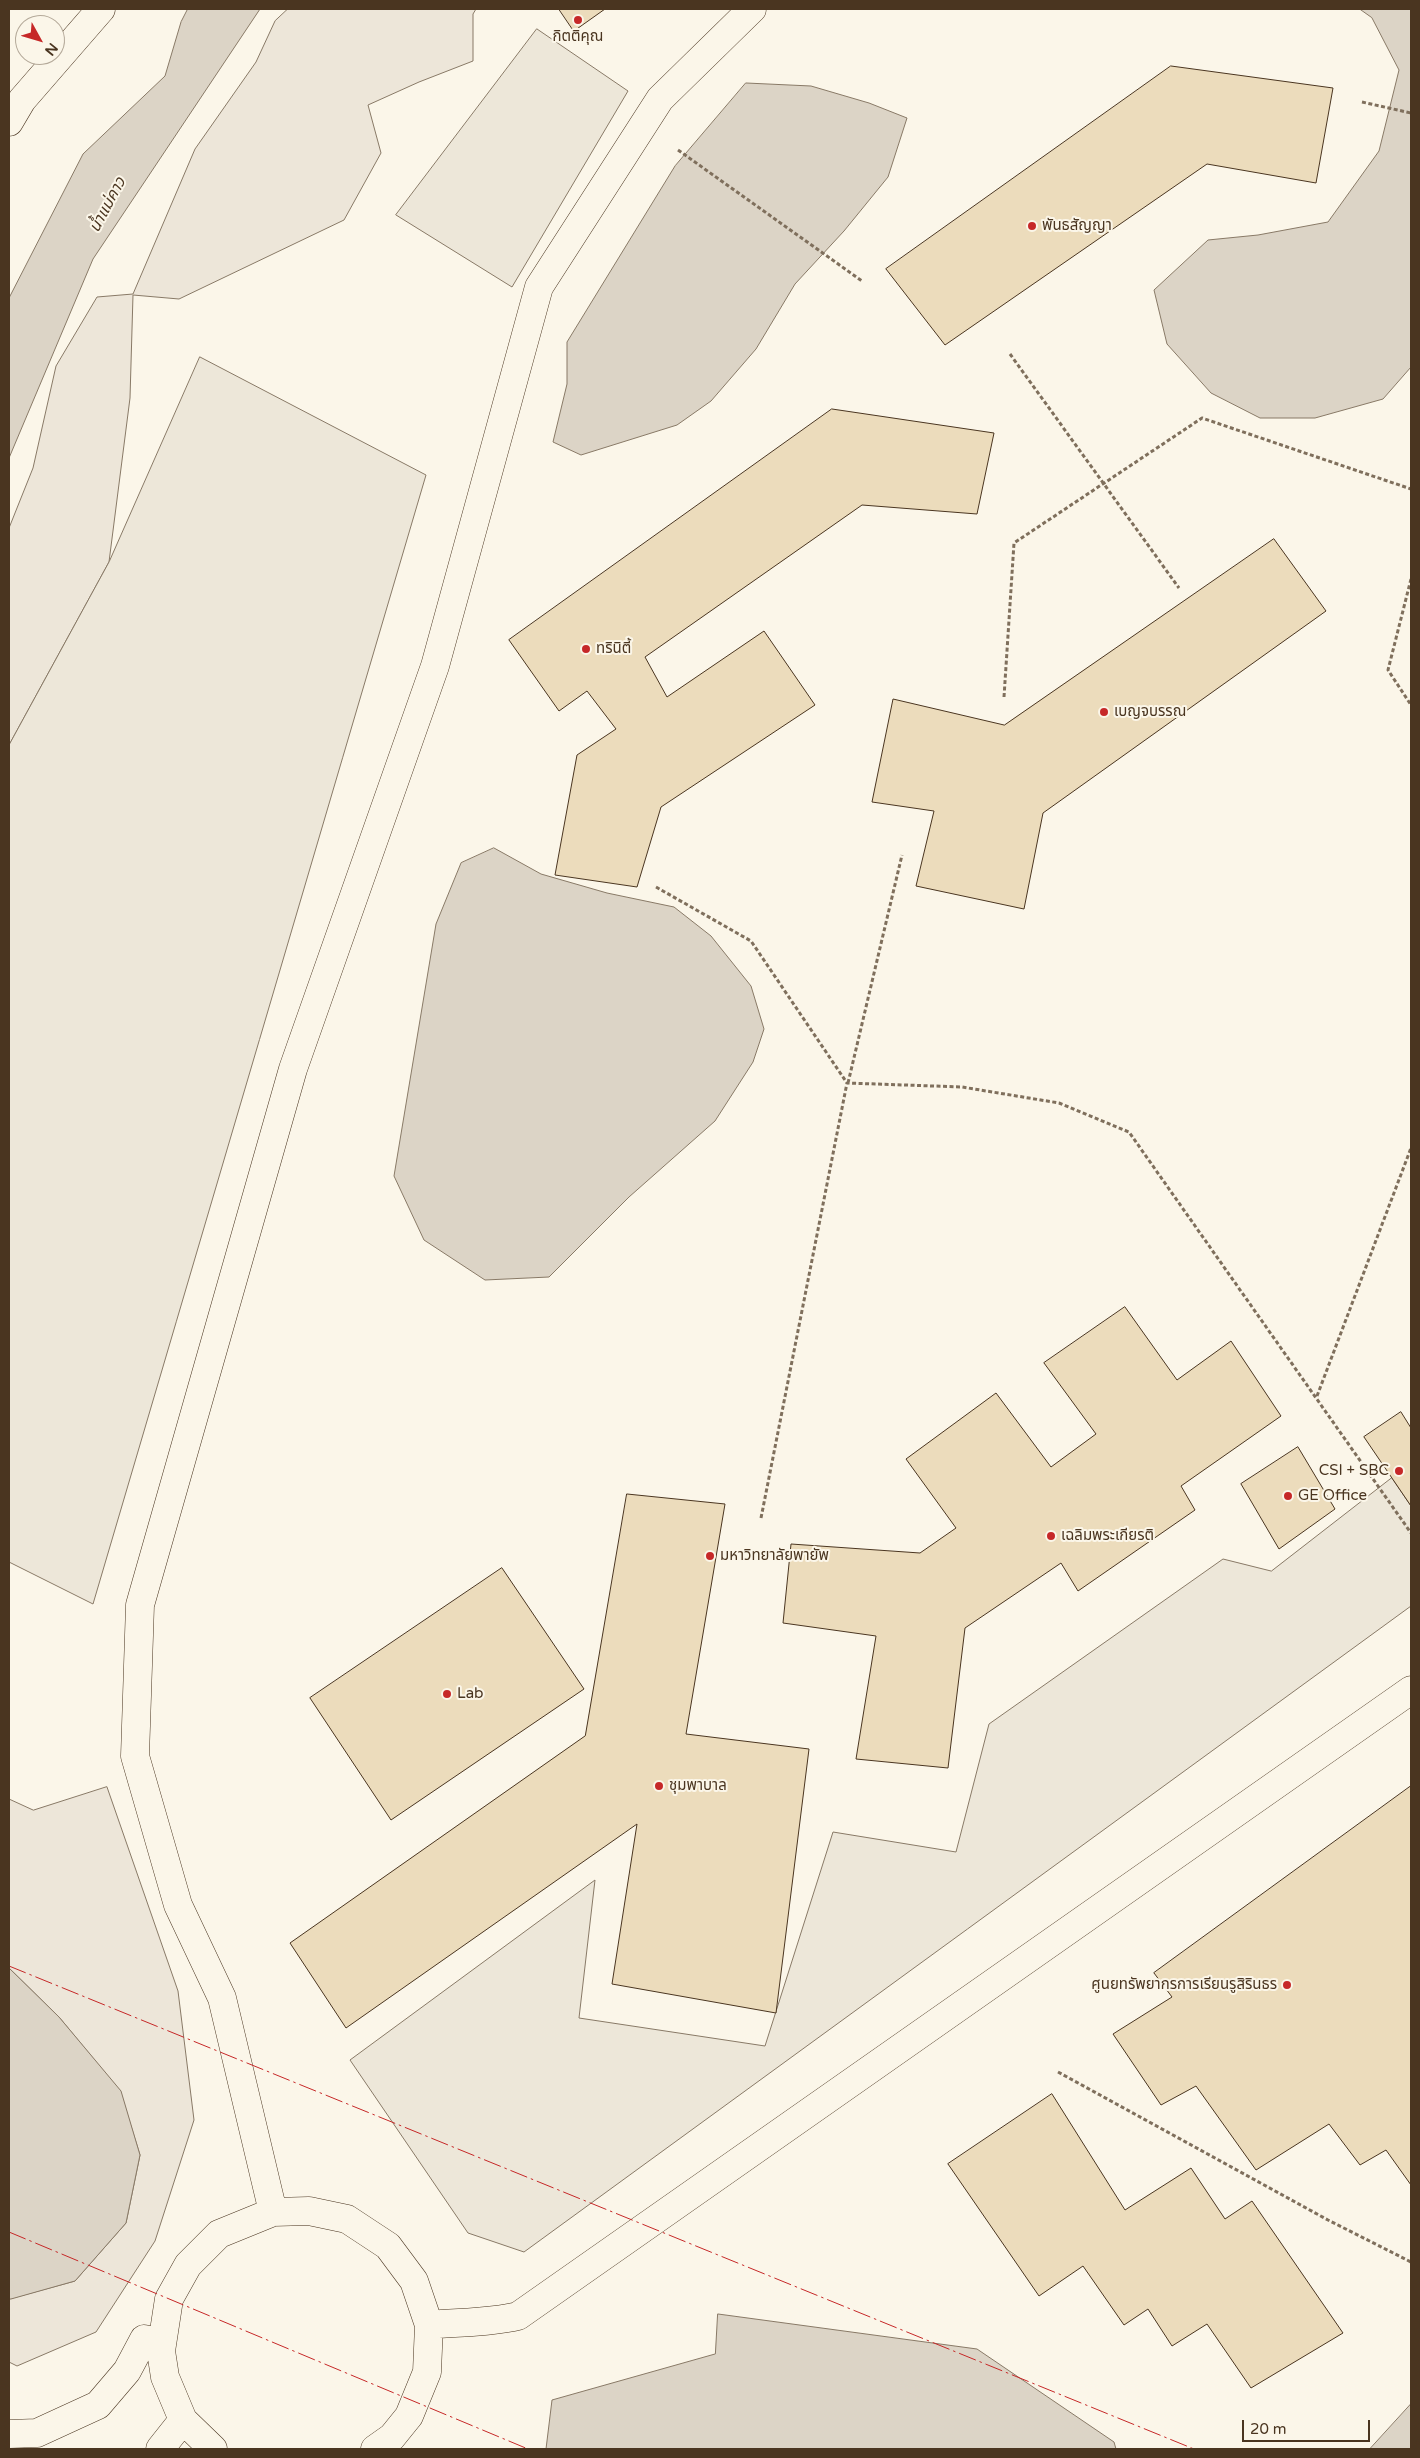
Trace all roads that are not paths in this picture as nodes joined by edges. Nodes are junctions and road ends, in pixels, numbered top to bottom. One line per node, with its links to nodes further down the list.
1 (101, 9): 3 (street)
2 (752, 9): 5 (street)
3 (9, 122)
4 (1411, 1690): 6 (street)
5 (273, 2212): 6 (street); 7 (street)
6 (428, 2325): 10 (street)
7 (162, 2342): 8 (street); 9 (street)
8 (183, 2420): 11 (street); 12 (street)
9 (9, 2434)
10 (388, 2445)
11 (160, 2449)
12 (213, 2449)

